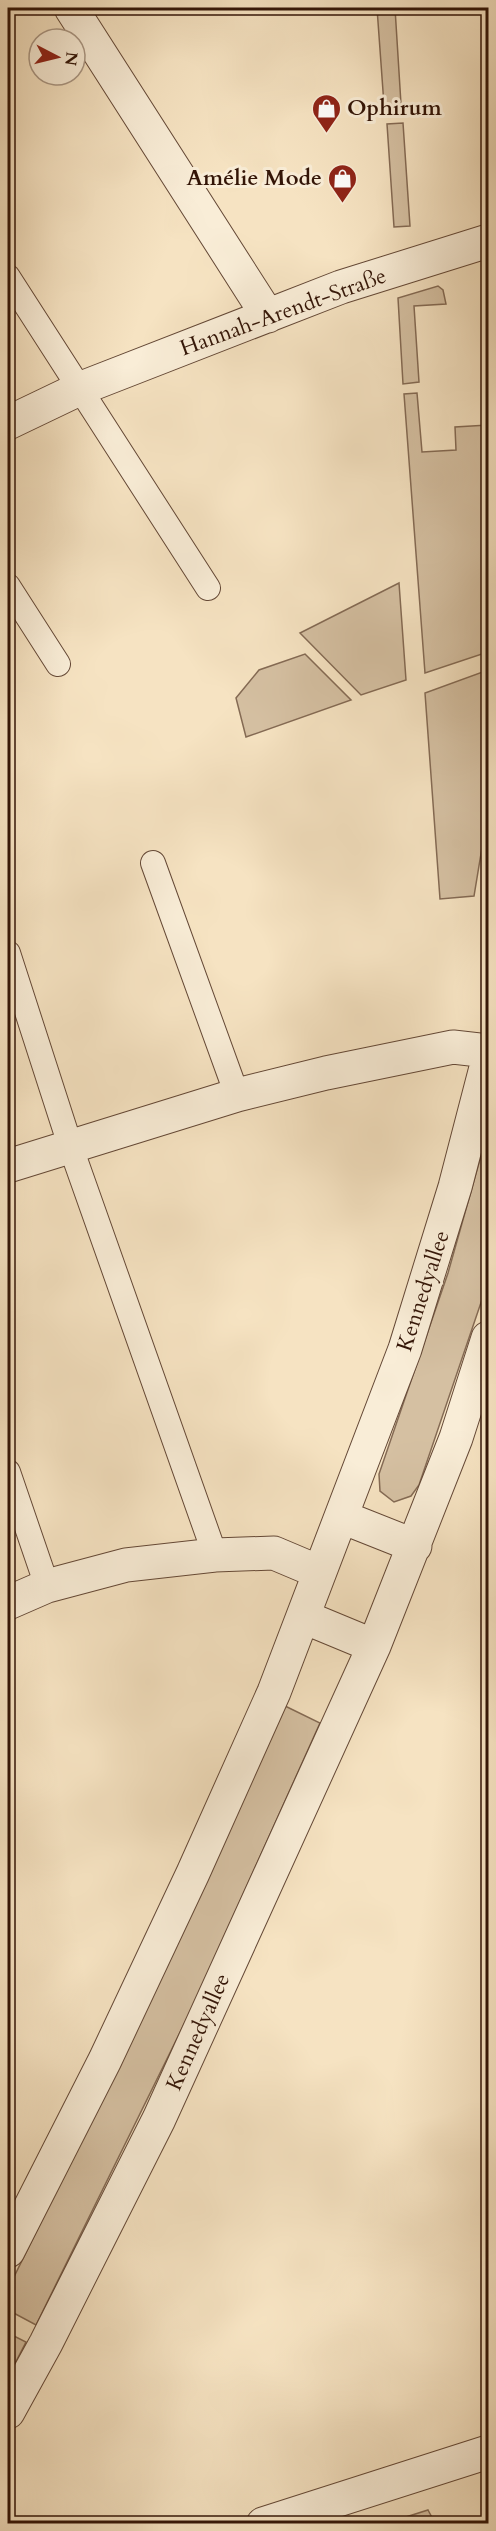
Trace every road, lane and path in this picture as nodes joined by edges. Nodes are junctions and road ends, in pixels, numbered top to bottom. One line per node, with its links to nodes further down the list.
1 (71, 8): 4 (street)
2 (489, 241): 4 (street, Hannah-Arendt-Straße)
3 (8, 277): 5 (lane)
4 (268, 316): 5 (street, Hannah-Arendt-Straße)
5 (79, 389): 6 (street, Hannah-Arendt-Straße); 8 (lane)
6 (8, 423)
7 (8, 586): 9 (lane)
8 (208, 588)
9 (58, 664)
10 (153, 863): 14 (lane)
11 (8, 953): 15 (lane)
12 (489, 1051): 14 (street)
13 (489, 1060): 19 (street, Kennedyallee)
14 (237, 1095): 15 (street)
15 (70, 1145): 16 (street); 21 (lane)
16 (8, 1166)
17 (489, 1338): 20 (street, Kennedyallee)
18 (8, 1472): 23 (lane)
19 (342, 1517): 20 (street); 22 (street, Kennedyallee)
20 (415, 1546): 26 (street, Kennedyallee)
21 (215, 1555): 22 (street); 23 (street)
22 (319, 1572): 25 (street, Kennedyallee)
23 (48, 1586): 24 (street)
24 (8, 1603)
25 (304, 1617): 26 (street); 27 (street, Kennedyallee)
26 (374, 1646): 28 (street, Kennedyallee)
27 (8, 2251)
28 (8, 2412)
29 (489, 2452): 30 (street)
30 (263, 2523)

